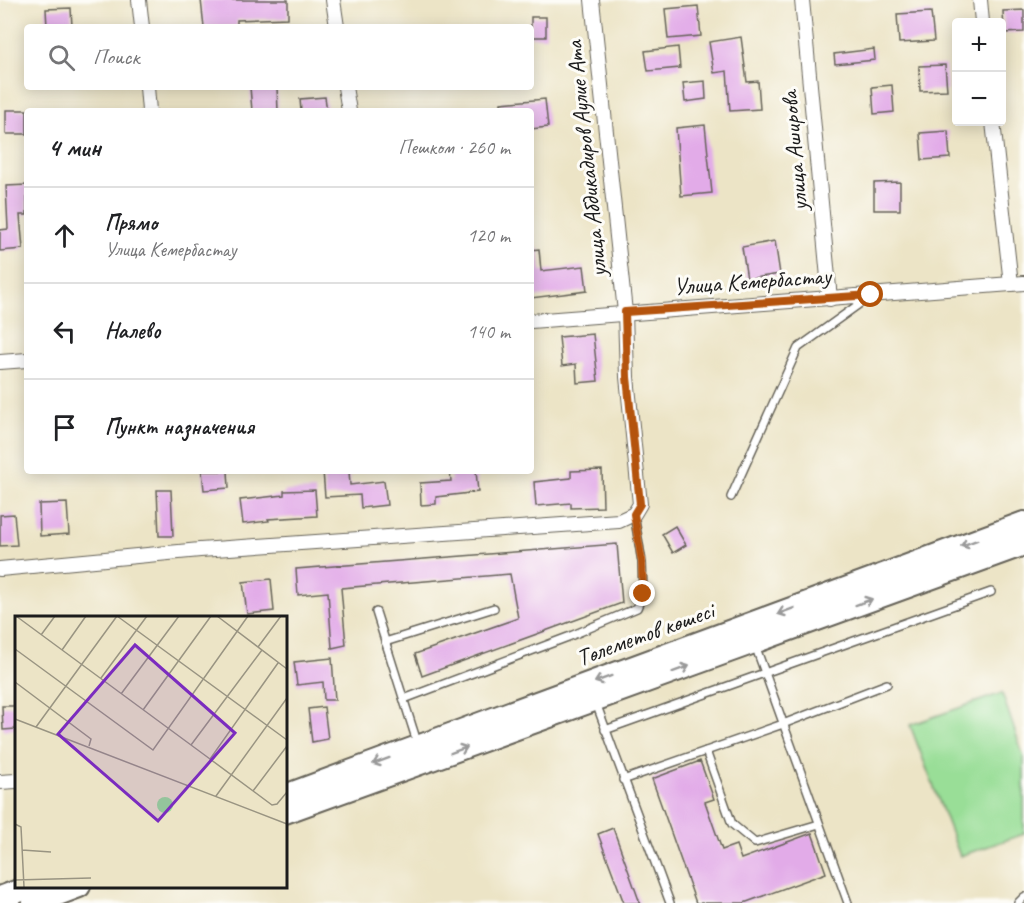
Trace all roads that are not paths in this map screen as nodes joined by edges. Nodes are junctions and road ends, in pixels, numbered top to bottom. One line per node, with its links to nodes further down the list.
1 (139, 0): 7 (street)
2 (333, 0): 8 (street)
3 (592, 0): 17 (street, улица Абдикадиров Аулие Ата)
4 (802, 0): 16 (street, улица Аширова)
5 (980, 0): 6 (street)
6 (982, 18)
7 (142, 24)
8 (337, 24)
9 (147, 90): 11 (street)
10 (346, 90): 12 (street)
11 (149, 108)
12 (348, 108)
13 (994, 126): 14 (street)
14 (1018, 284): 15 (street, Улица Кемербастау)
15 (871, 295): 16 (street, Улица Кемербастау); 21 (lane)
16 (830, 299): 17 (street, Улица Кемербастау)
17 (625, 312): 18 (street, Улица Кемербастау); 22 (street, улица Абдикадиров Аулие Ата)
18 (534, 321)
19 (24, 360): 20 (street)
20 (0, 362)
21 (731, 497)
22 (634, 514): 25 (street); 33 (lane)
23 (1024, 523): 37 (main road, Төлеметов көшесі, one-way to 37)
24 (1024, 543): 30 (main road, Төлеметов көшесі, one-way to 24)
25 (0, 569)
26 (990, 592): 31 (lane)
27 (494, 608): 29 (lane)
28 (376, 612): 29 (lane)
29 (386, 642): 33 (lane)
30 (754, 642): 31 (lane); 34 (main road, Төлеметов көшесі, one-way to 30)
31 (765, 673): 35 (lane); 36 (lane)
32 (887, 684): 35 (lane)
33 (404, 699): 37 (lane)
34 (595, 700): 36 (lane); 43 (main road, Төлеметов көшесі, one-way to 34)
35 (783, 724): 38 (lane); 44 (lane)
36 (605, 730): 39 (lane)
37 (419, 747): 42 (main road, Төлеметов көшесі, one-way to 42)
38 (706, 751): 39 (lane); 44 (lane)
39 (623, 780): 50 (lane)
40 (15, 781): 41 (street)
41 (0, 783)
42 (286, 796)
43 (286, 812)
44 (819, 824): 51 (lane)
45 (27, 888): 48 (main road)
46 (74, 888): 49 (main road)
47 (1024, 897): 52 (lane)
48 (0, 898)
49 (34, 903)
50 (670, 903)
51 (848, 903)
52 (1018, 903)

